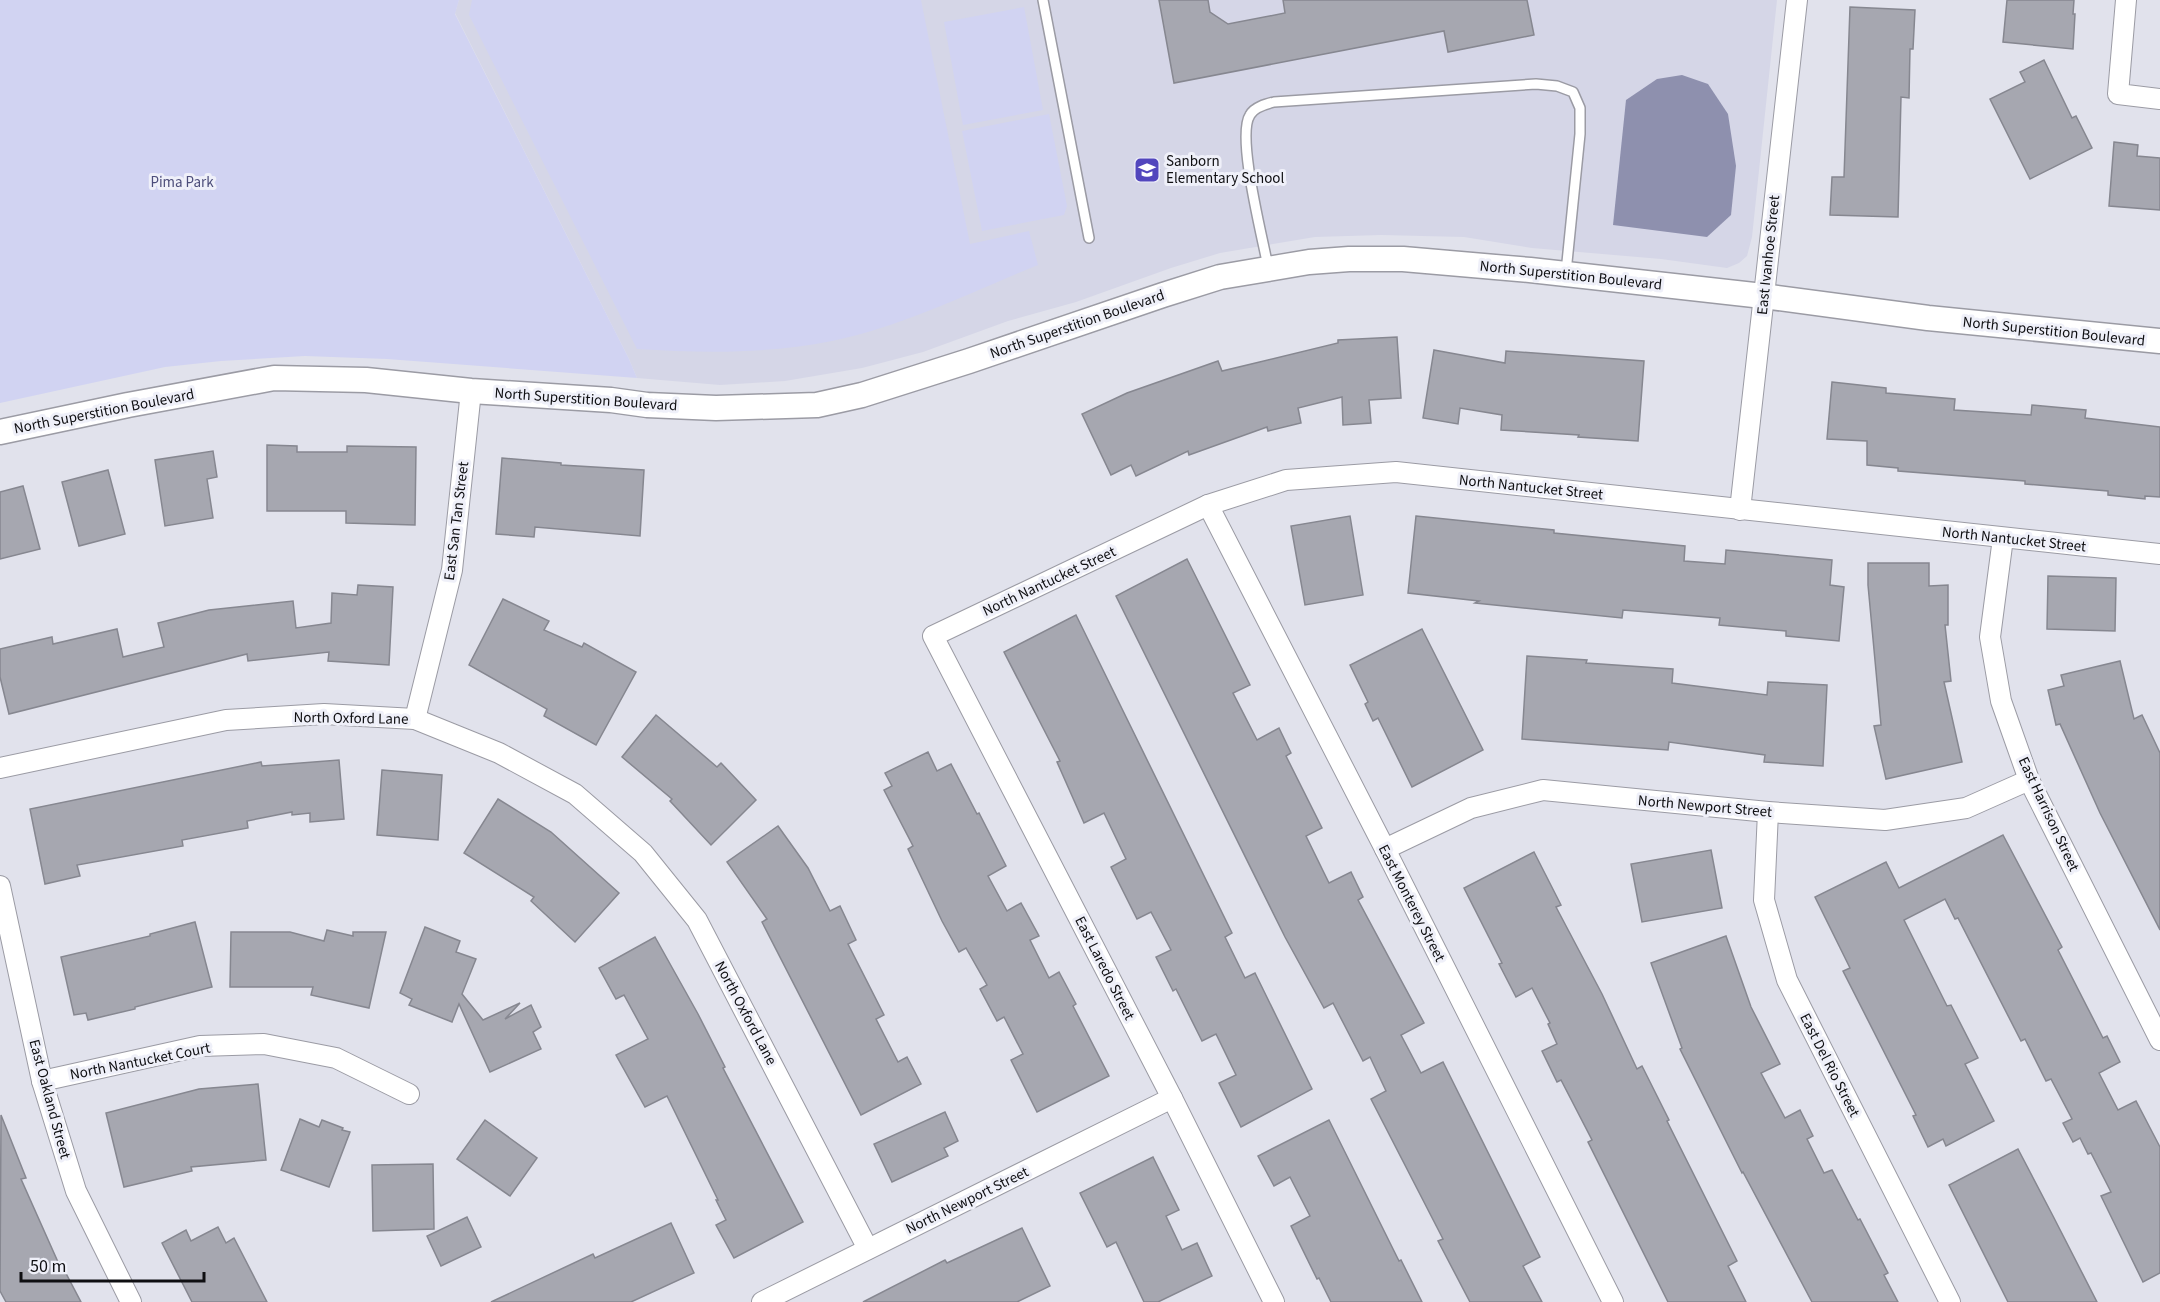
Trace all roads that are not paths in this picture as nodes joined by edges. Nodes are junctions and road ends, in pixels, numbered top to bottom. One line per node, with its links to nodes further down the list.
1 (1043, 0): 5 (lane)
2 (1797, 0): 8 (street, East Ivanhoe Street)
3 (2126, 0): 4 (street)
4 (2160, 99)
5 (1089, 238)
6 (1268, 268): 7 (street, North Superstition Boulevard); 7 (lane); 10 (street, North Superstition Boulevard)
7 (1566, 274): 8 (street, North Superstition Boulevard)
8 (1763, 296): 9 (street, North Superstition Boulevard); 13 (street, East Ivanhoe Street)
9 (2160, 341)
10 (471, 391): 11 (street, North Superstition Boulevard); 17 (street, East San Tan Street)
11 (0, 432)
12 (1208, 506): 13 (street, North Nantucket Street); 16 (street, North Nantucket Street); 21 (street, East Monterey Street)
13 (1740, 510): 14 (street, North Nantucket Street)
14 (2003, 538): 15 (street, North Nantucket Street); 19 (street, East Harrison Street)
15 (2160, 554)
16 (933, 636): 26 (street, East Laredo Street)
17 (415, 719): 18 (street, North Oxford Lane); 27 (street, North Oxford Lane)
18 (0, 768)
19 (2029, 780): 20 (street, North Newport Street); 23 (street, East Harrison Street)
20 (1768, 812): 21 (street, North Newport Street); 32 (street, East Del Rio Street)
21 (1385, 849): 31 (street, East Monterey Street)
22 (0, 886): 24 (street, East Oakland Street)
23 (2160, 1040)
24 (42, 1081): 25 (street, North Nantucket Court); 28 (street, East Oakland Street)
25 (409, 1094)
26 (1172, 1098): 27 (street, North Newport Street); 30 (street, East Laredo Street)
27 (868, 1249): 29 (street, North Newport Street)
28 (131, 1302)
29 (762, 1302)
30 (1274, 1302)
31 (1613, 1302)
32 (1950, 1302)

